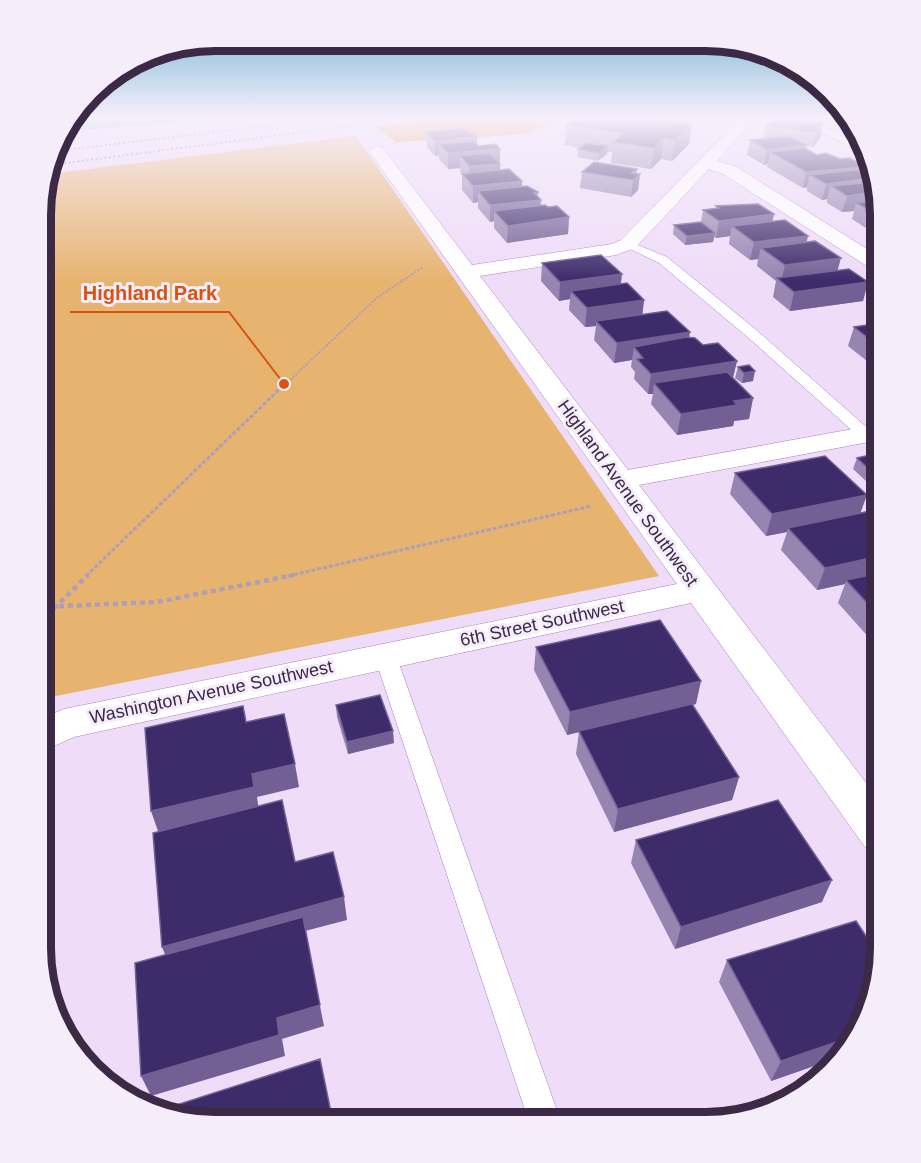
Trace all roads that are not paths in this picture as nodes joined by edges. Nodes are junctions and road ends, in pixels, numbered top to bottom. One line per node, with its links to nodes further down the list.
1 (394, 173): 6 (street, Highland Avenue Southwest)
2 (697, 173): 4 (street)
3 (734, 173): 5 (street)
4 (628, 244): 6 (street); 7 (lane)
5 (870, 260)
6 (467, 272): 9 (street, Highland Avenue Southwest)
7 (870, 433)
8 (870, 439): 9 (street)
9 (618, 480): 10 (street, Highland Avenue Southwest)
10 (700, 590): 11 (street, 6th Street Southwest); 13 (street, Highland Avenue Southwest)
11 (385, 655): 12 (street, Washington Avenue Southwest); 14 (lane)
12 (51, 731)
13 (870, 820)
14 (542, 1112)

